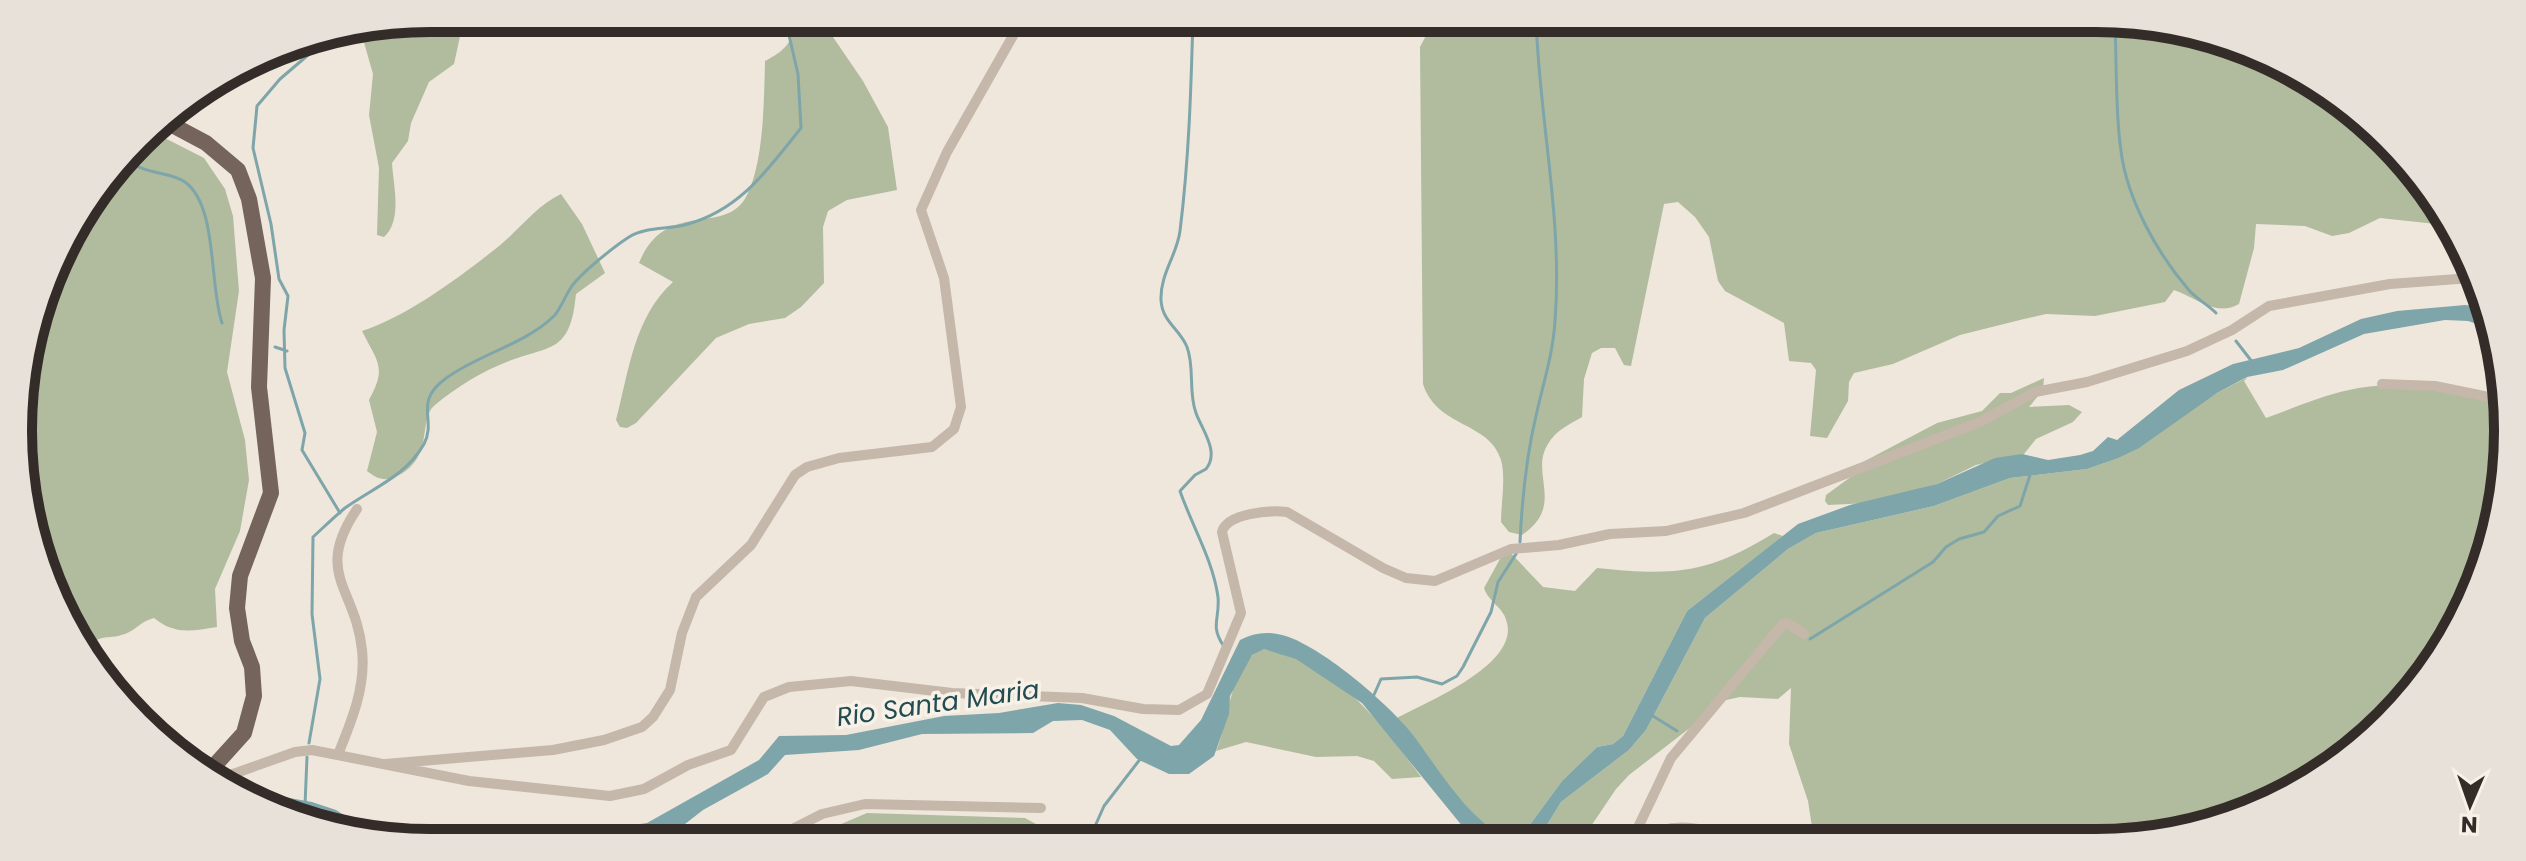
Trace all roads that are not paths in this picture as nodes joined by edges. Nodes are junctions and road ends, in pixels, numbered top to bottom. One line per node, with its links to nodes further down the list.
1 (1015, 32): 9 (street)
2 (174, 126): 10 (main road)
3 (2464, 279): 9 (street)
4 (2382, 384): 5 (street)
5 (2493, 398)
6 (357, 509): 8 (street)
7 (1804, 634): 14 (street)
8 (339, 752): 9 (street); 11 (street)
9 (381, 765)
10 (215, 766)
11 (230, 775)
12 (1041, 808): 13 (street)
13 (793, 829)
14 (1638, 829)
15 (1671, 829): 16 (street)
16 (1697, 829)

